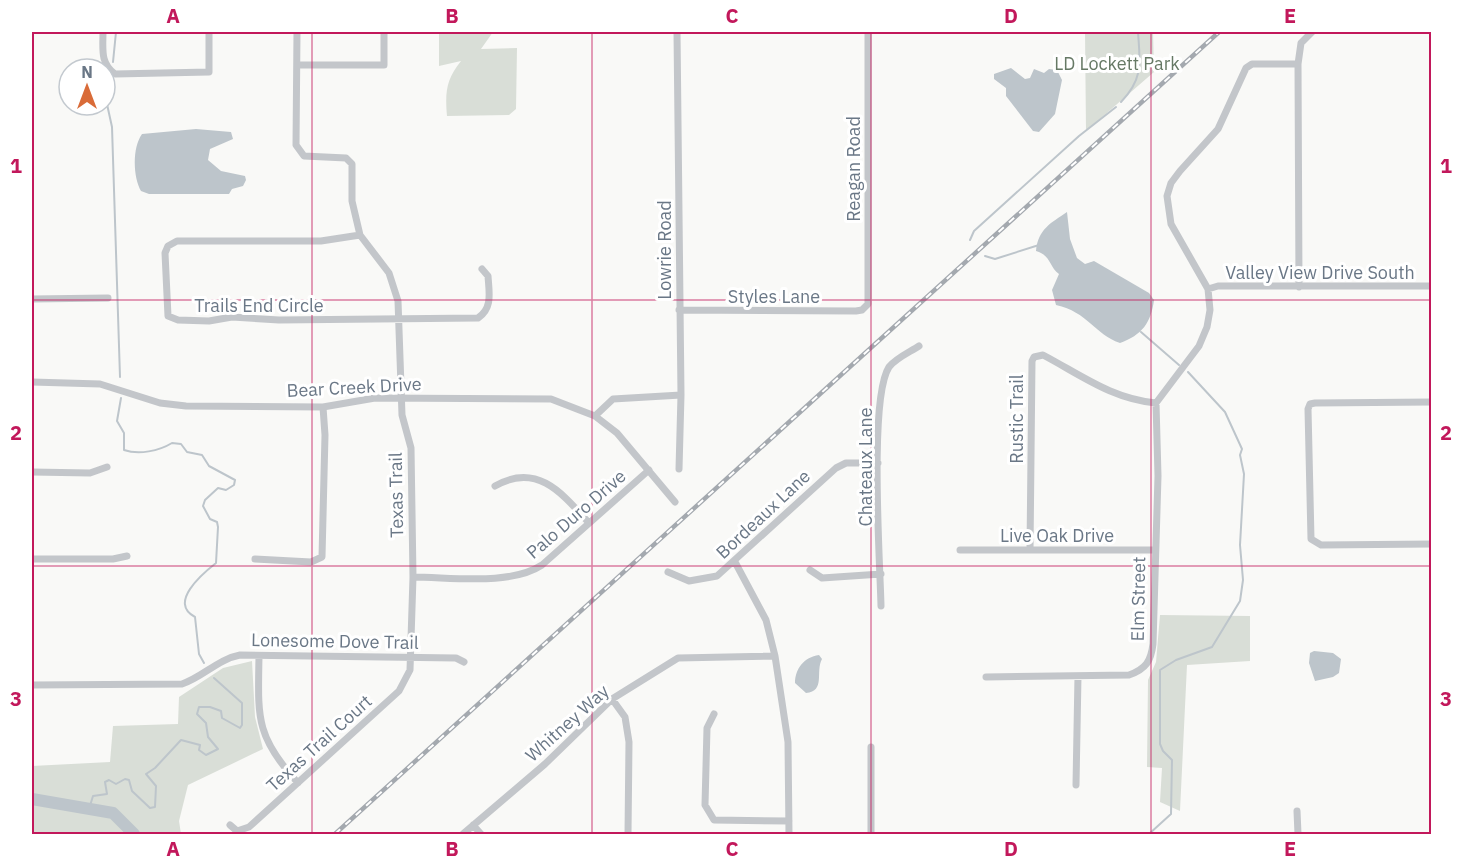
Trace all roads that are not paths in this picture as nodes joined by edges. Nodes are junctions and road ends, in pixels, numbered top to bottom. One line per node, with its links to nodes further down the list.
1 (103, 32): 2 (street)
2 (209, 32)
3 (297, 32): 9 (street, Texas Trail)
4 (384, 32): 9 (street)
5 (677, 32): 18 (street, Lowrie Road)
6 (868, 32): 17 (street, Reagan Road)
7 (1312, 32): 8 (street)
8 (1298, 64): 13 (street); 14 (street)
9 (297, 65): 10 (street, Texas Trail)
10 (360, 235): 19 (street, Texas Trail); 19 (street, Trails End Circle)
11 (482, 269): 19 (street)
12 (1431, 286): 13 (street, Valley View Drive South)
13 (1299, 287): 14 (street, Valley View Drive South)
14 (1208, 289): 25 (street)
15 (108, 298): 16 (street)
16 (32, 299)
17 (867, 305): 18 (street, Styles Lane)
18 (679, 310): 22 (street, Lowrie Road)
19 (400, 319): 23 (street, Texas Trail)
20 (919, 346): 28 (street, Chateaux Lane)
21 (32, 382): 26 (street, Bear Creek Drive)
22 (681, 395): 27 (street); 30 (street, Lowrie Road)
23 (401, 398): 26 (street, Bear Creek Drive); 27 (street, Bear Creek Drive); 47 (street, Texas Trail)
24 (1431, 402): 36 (street)
25 (1156, 403): 38 (street, Rustic Trail); 39 (street, Elm Street)
26 (323, 407): 42 (street)
27 (596, 416): 31 (street, Bear Creek Drive)
28 (878, 463): 43 (street, Bordeaux Lane); 46 (street, Chateaux Lane)
29 (108, 467): 32 (street)
30 (679, 469)
31 (649, 470): 34 (street, Bear Creek Drive); 35 (street, Palo Duro Drive)
32 (32, 472)
33 (495, 486): 35 (street)
34 (675, 502)
35 (589, 522): 47 (street, Palo Duro Drive)
36 (1431, 544)
37 (960, 550): 38 (street, Live Oak Drive)
38 (1030, 550): 39 (street, Live Oak Drive)
39 (1154, 550): 53 (street, Elm Street)
40 (127, 556): 41 (street)
41 (32, 559)
42 (255, 559)
43 (735, 562): 45 (street, Bordeaux Lane); 50 (street)
44 (810, 570): 46 (street)
45 (668, 572)
46 (880, 574): 48 (street, Chateaux Lane)
47 (413, 577): 51 (street, Texas Trail)
48 (881, 606)
49 (260, 656): 51 (street, Lonesome Dove Trail); 55 (street, Lonesome Dove Trail); 59 (street)
50 (775, 656): 56 (street, Whitney Way); 62 (street)
51 (409, 657): 52 (street, Lonesome Dove Trail); 59 (street, Texas Trail Court)
52 (464, 662)
53 (1078, 676): 54 (street, Elm Street); 60 (street)
54 (986, 677)
55 (32, 685)
56 (612, 699): 64 (street, Whitney Way); 67 (street)
57 (714, 714): 62 (street)
58 (871, 747): 69 (street)
59 (298, 783): 63 (street, Texas Trail Court)
60 (1076, 785)
61 (1298, 812): 70 (street)
62 (789, 821): 68 (street)
63 (230, 825)
64 (473, 825): 65 (street, Whitney Way); 66 (street)
65 (463, 834)
66 (481, 834)
67 (628, 834)
68 (789, 834)
69 (871, 834)
70 (1298, 834)

